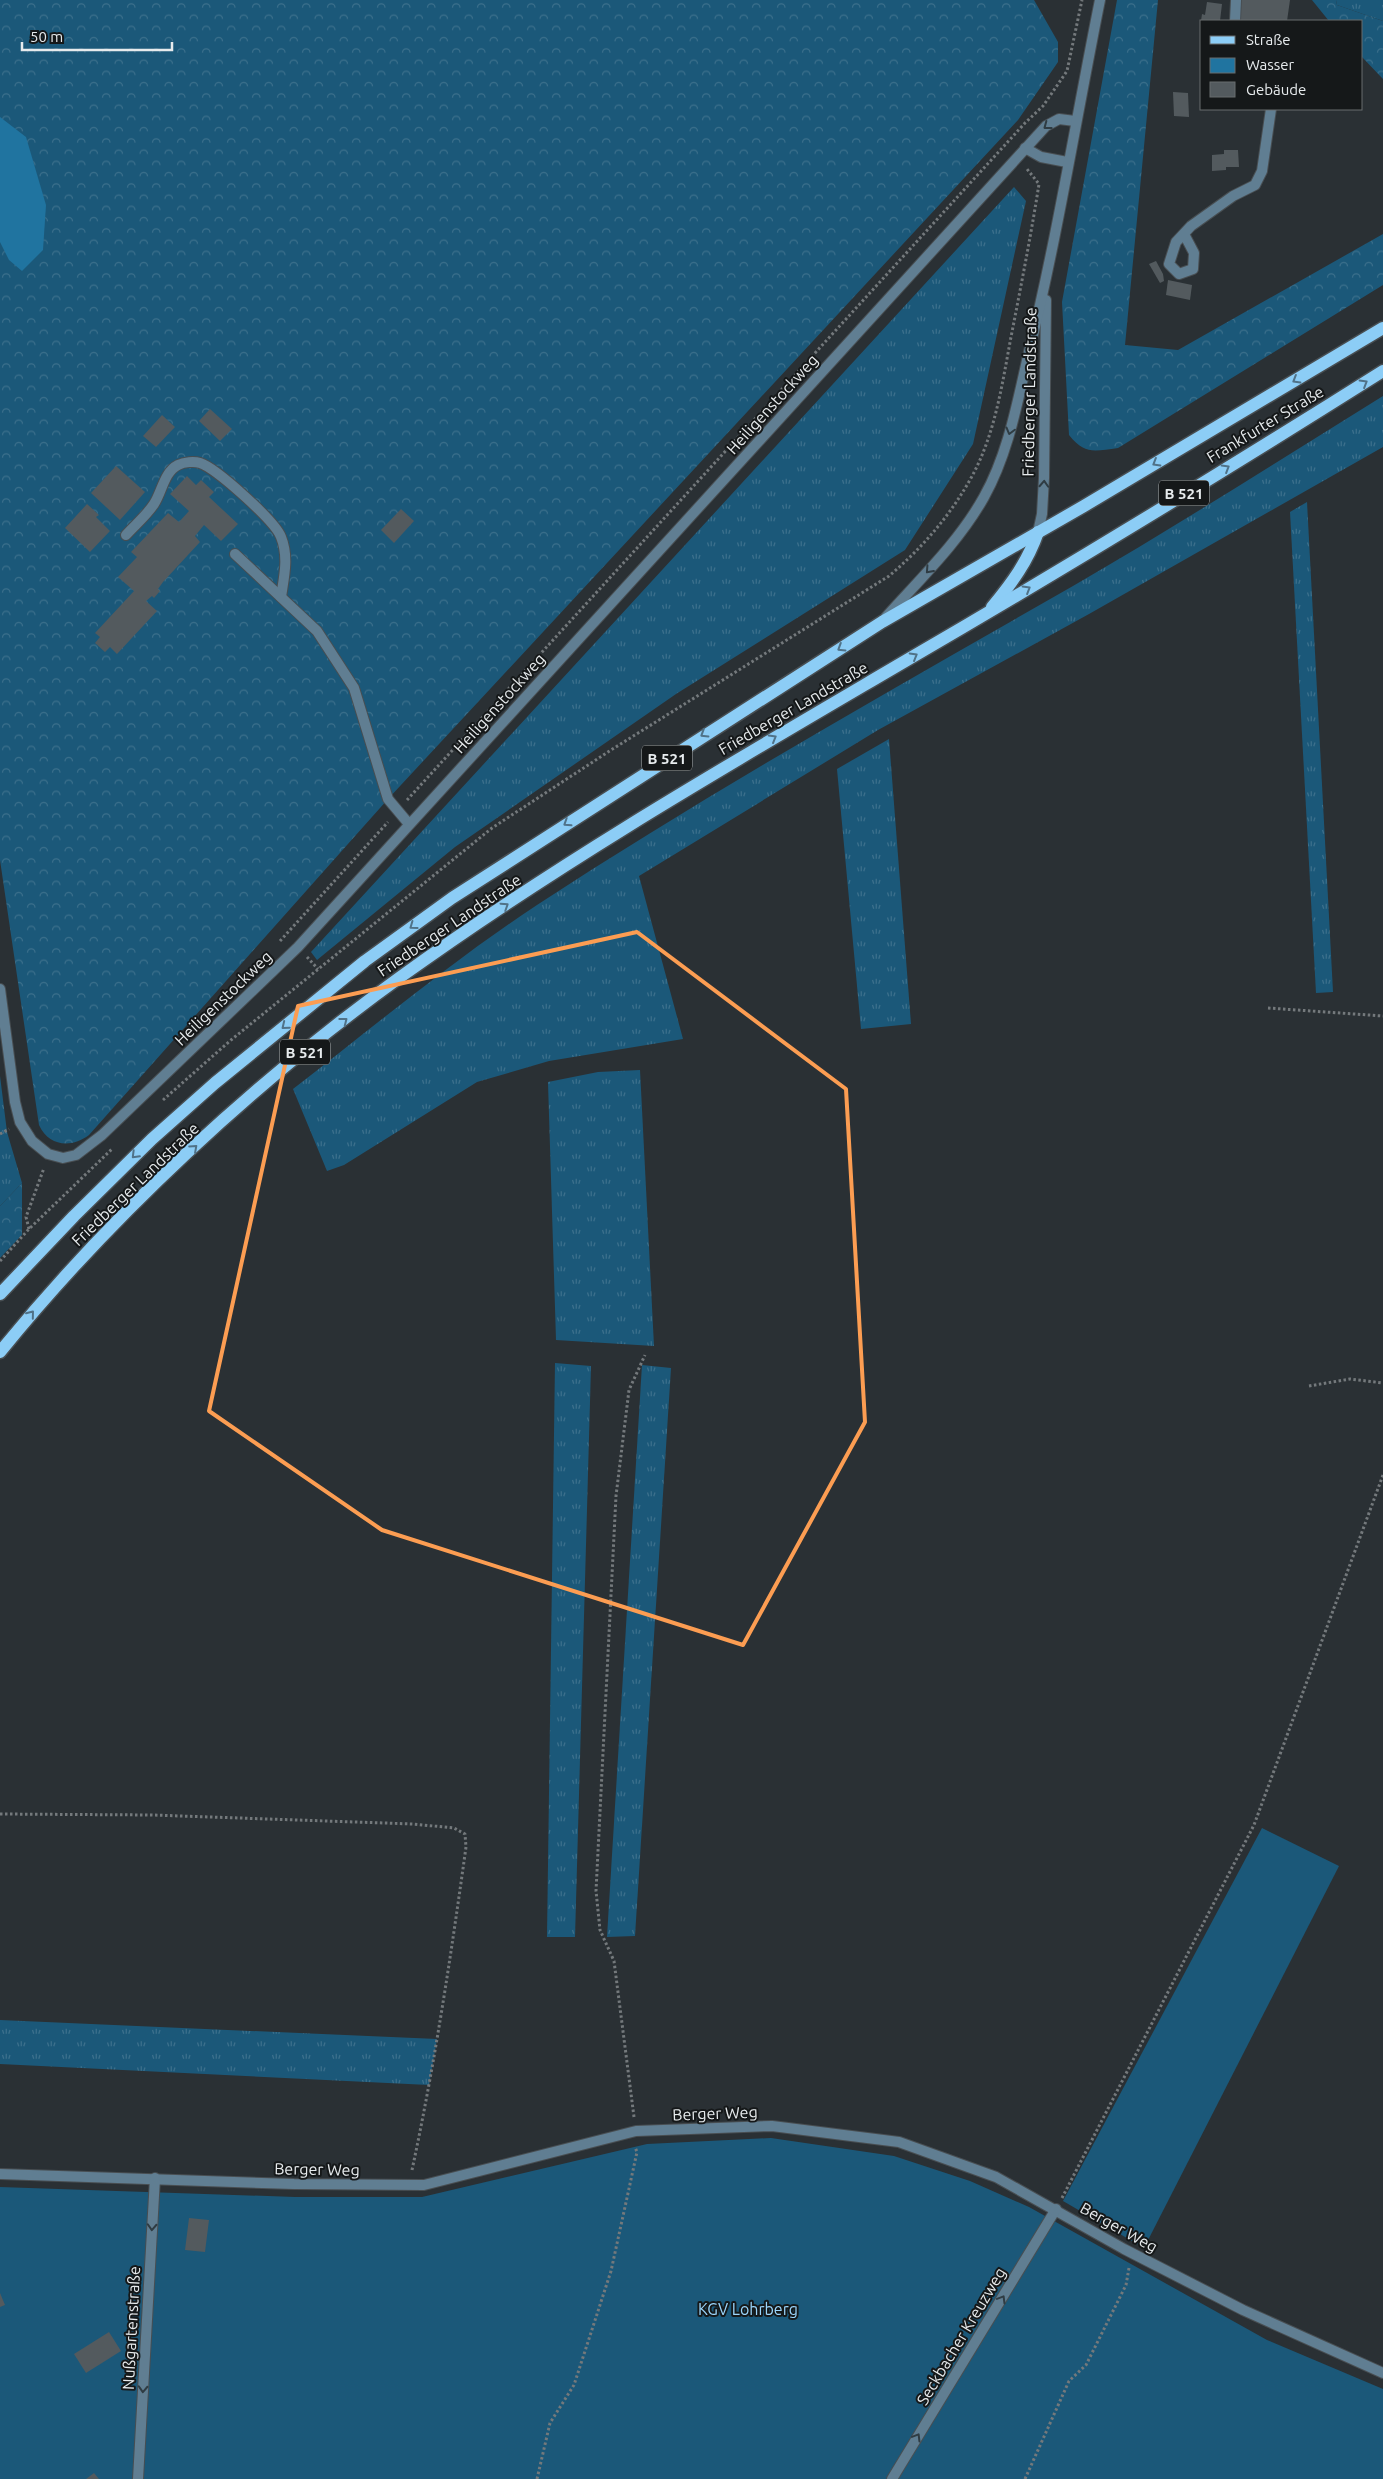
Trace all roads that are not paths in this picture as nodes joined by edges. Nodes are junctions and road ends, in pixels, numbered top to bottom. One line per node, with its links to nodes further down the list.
1 (1100, 0): 5 (street, Friedberger Landstraße)
2 (1236, 0): 3 (street)
3 (1235, 20)
4 (1271, 110): 8 (street)
5 (1075, 121): 6 (street, Heiligenstockweg, one-way to 6); 7 (street, Friedberger Landstraße)
6 (1025, 148): 7 (street); 18 (street, Heiligenstockweg)
7 (1067, 162): 9 (street, Friedberger Landstraße)
8 (1184, 234)
9 (1047, 282): 12 (street, Friedberger Landstraße, one-way to 9); 17 (street, Friedberger Landstraße, one-way to 17)
10 (1383, 328): 12 (main road, Frankfurter Straße / B 521, one-way to 12)
11 (1383, 371): 16 (main road, Frankfurter Straße / B 521, one-way to 11)
12 (1038, 532): 16 (main road); 17 (main road, Friedberger Landstraße / B 521)
13 (126, 534): 15 (street)
14 (235, 554): 15 (street)
15 (280, 597): 18 (street)
16 (986, 614): 21 (main road, Friedberger Landstraße / B 521, one-way to 16)
17 (882, 622): 20 (main road, Friedberger Landstraße / B 521, one-way to 20)
18 (409, 824): 19 (street, Heiligenstockweg)
19 (0, 989)
20 (0, 1294)
21 (0, 1352)
22 (0, 2174): 23 (street, Berger Weg)
23 (155, 2178): 24 (street, Berger Weg); 26 (street, Nußgartenstraße, one-way to 26)
24 (1056, 2210): 25 (street, Berger Weg); 27 (street, Seckbacher Kreuzweg, one-way to 24)
25 (1383, 2373)
26 (138, 2479)
27 (892, 2479)

